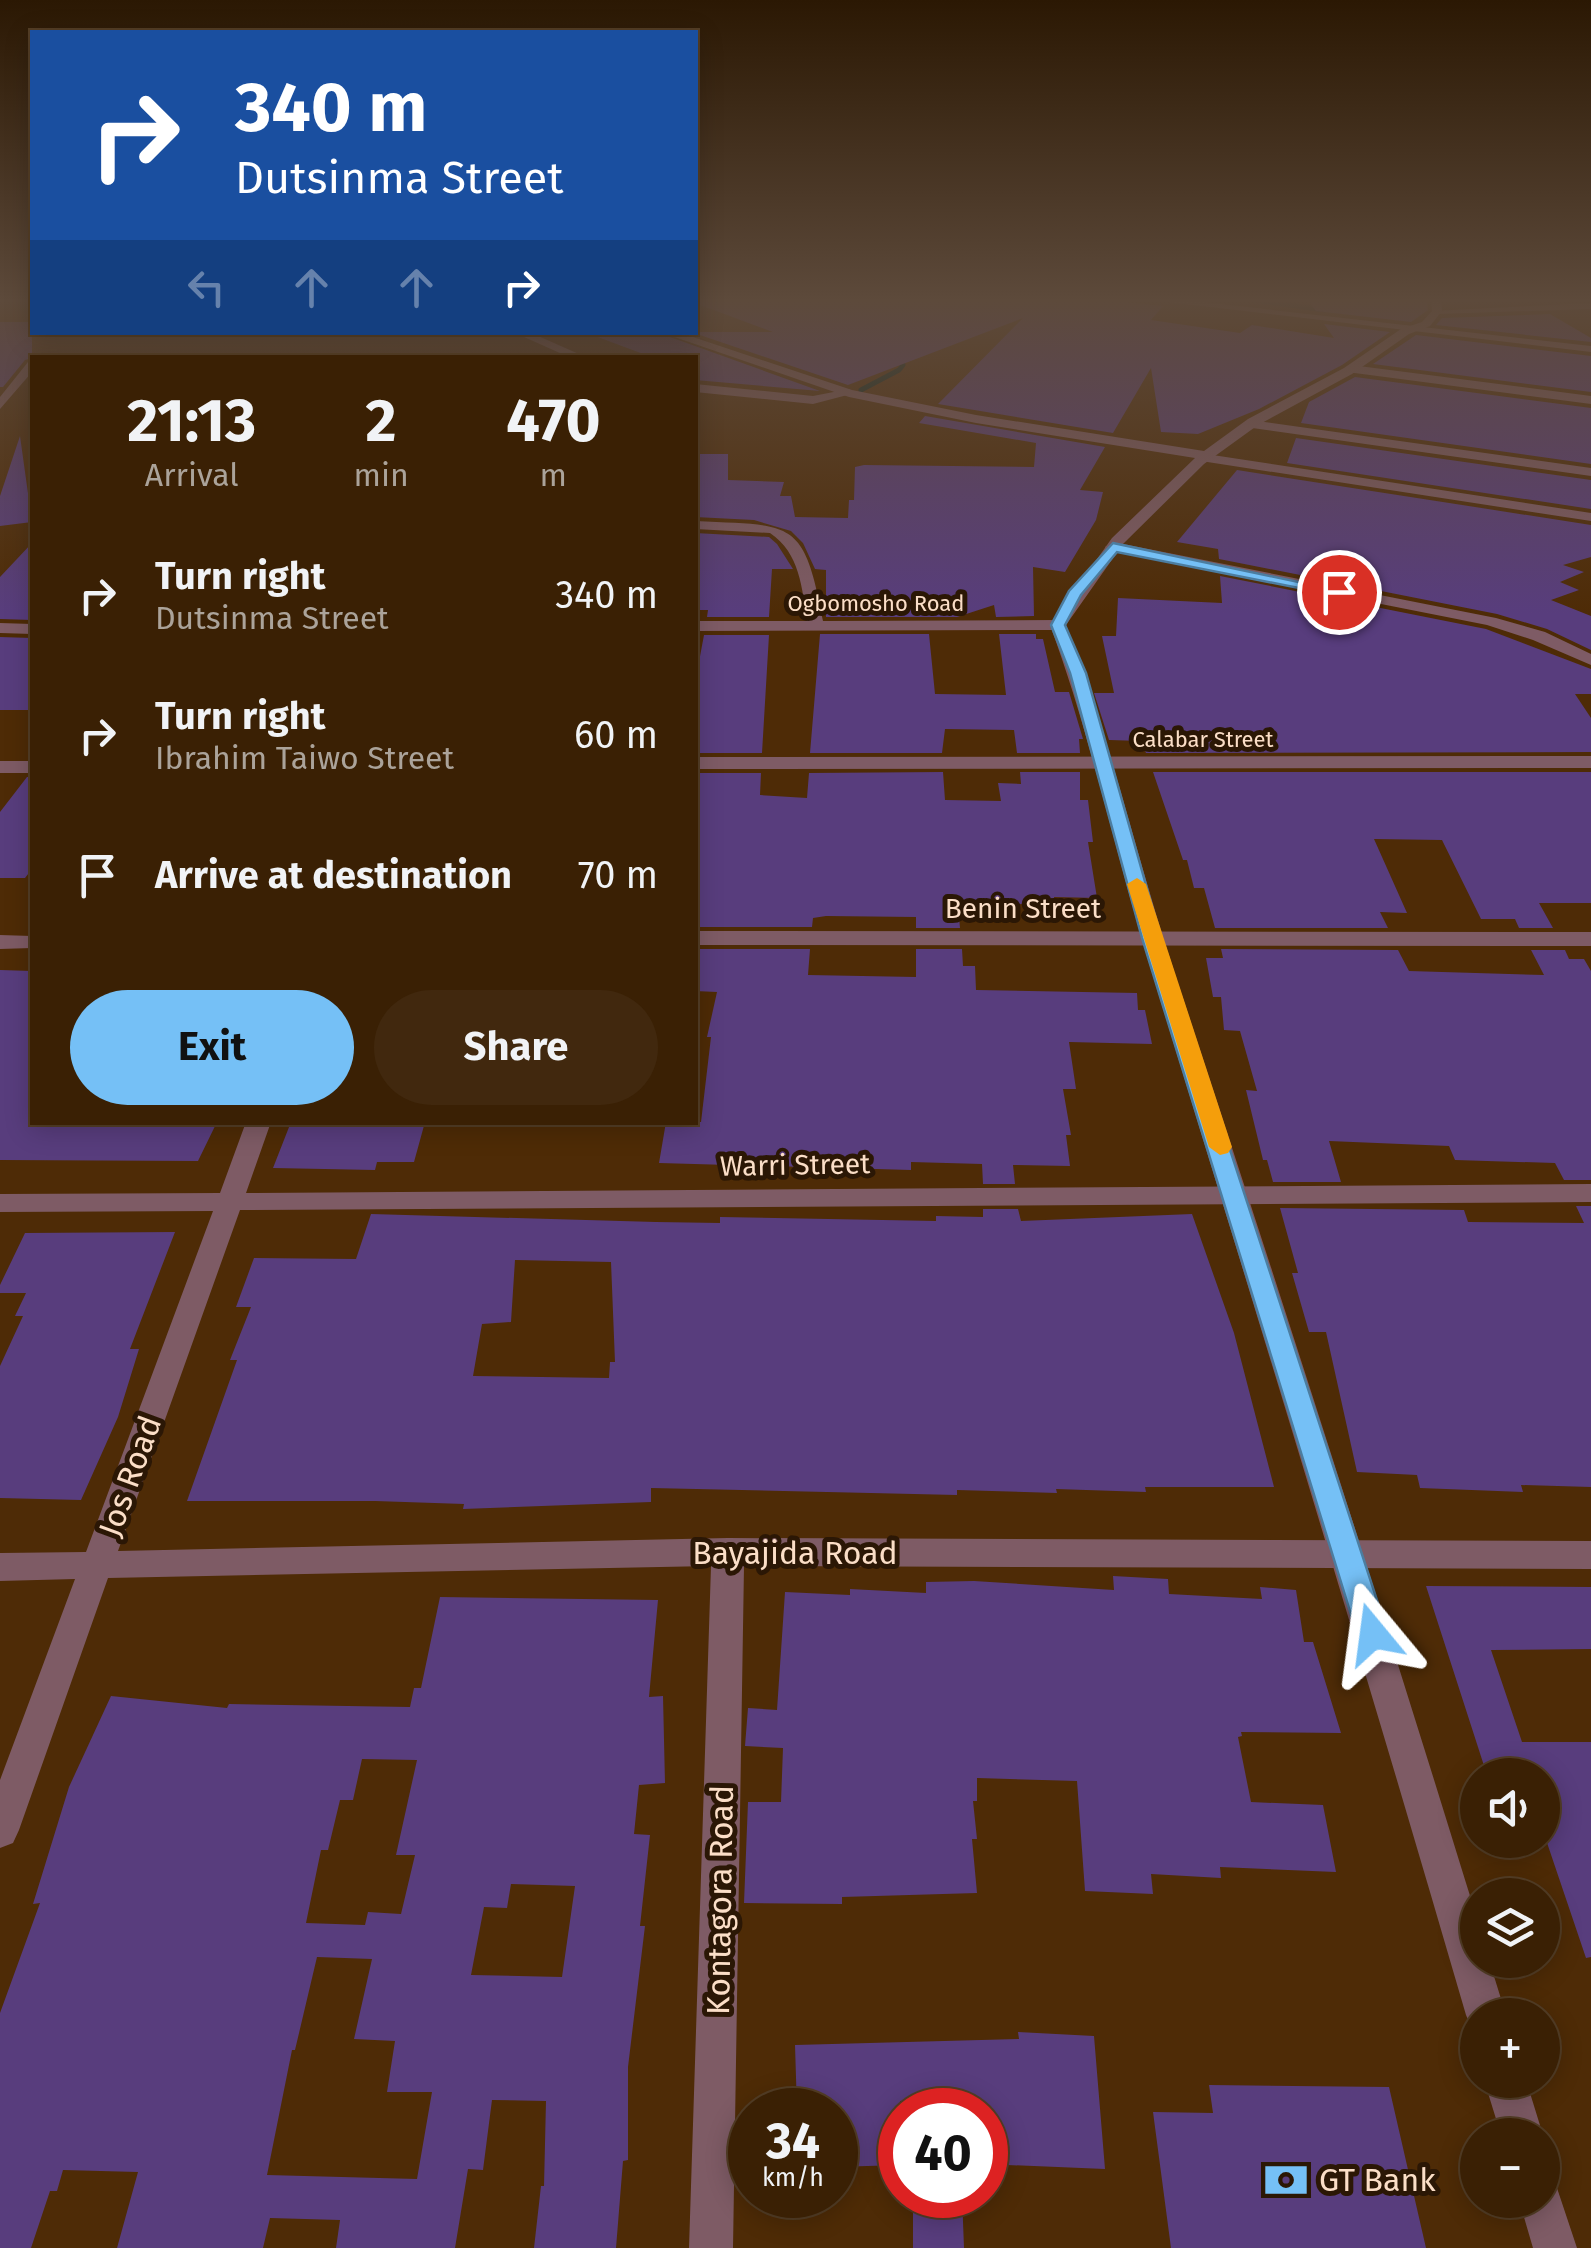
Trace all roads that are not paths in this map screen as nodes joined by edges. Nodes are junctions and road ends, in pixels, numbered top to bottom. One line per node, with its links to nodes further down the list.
1 (900, 404): 4 (street)
2 (1287, 404): 3 (street)
3 (1250, 424): 4 (street); 5 (street)
4 (1208, 457): 6 (street); 8 (street)
5 (1591, 472)
6 (1591, 517)
7 (698, 525): 9 (street)
8 (1113, 547): 10 (street); 14 (street)
9 (816, 625): 10 (street, Ogbomosho Road); 11 (street, Ogbomosho Road)
10 (1058, 625): 15 (street)
11 (698, 626)
12 (0, 628): 13 (street)
13 (30, 629)
14 (1591, 660)
15 (1103, 761): 16 (street, Calabar Street); 17 (street, Calabar Street); 21 (street)
16 (1591, 762)
17 (698, 763)
18 (0, 767): 19 (street)
19 (30, 767)
20 (698, 938): 21 (street, Benin Street)
21 (1152, 938): 22 (street, Benin Street); 27 (street)
22 (1591, 938)
23 (0, 942): 24 (street)
24 (30, 942)
25 (257, 1125): 28 (street, Jos Road)
26 (1591, 1193): 27 (street, Warri Street)
27 (1236, 1194): 28 (street, Warri Street); 32 (street)
28 (231, 1202): 29 (street, Warri Street); 33 (street, Jos Road)
29 (0, 1203)
30 (728, 1552): 32 (street, Bayajida Road); 33 (street, Bayajida Road); 38 (street, Kontagora Road)
31 (1591, 1555): 32 (street, Bayajida Road)
32 (1350, 1557): 36 (street)
33 (97, 1566): 34 (street, Bayajida Road); 35 (street, Jos Road)
34 (0, 1567)
35 (0, 1830)
36 (1481, 1998)
37 (1546, 2218): 39 (street)
38 (711, 2248)
39 (1555, 2248)

